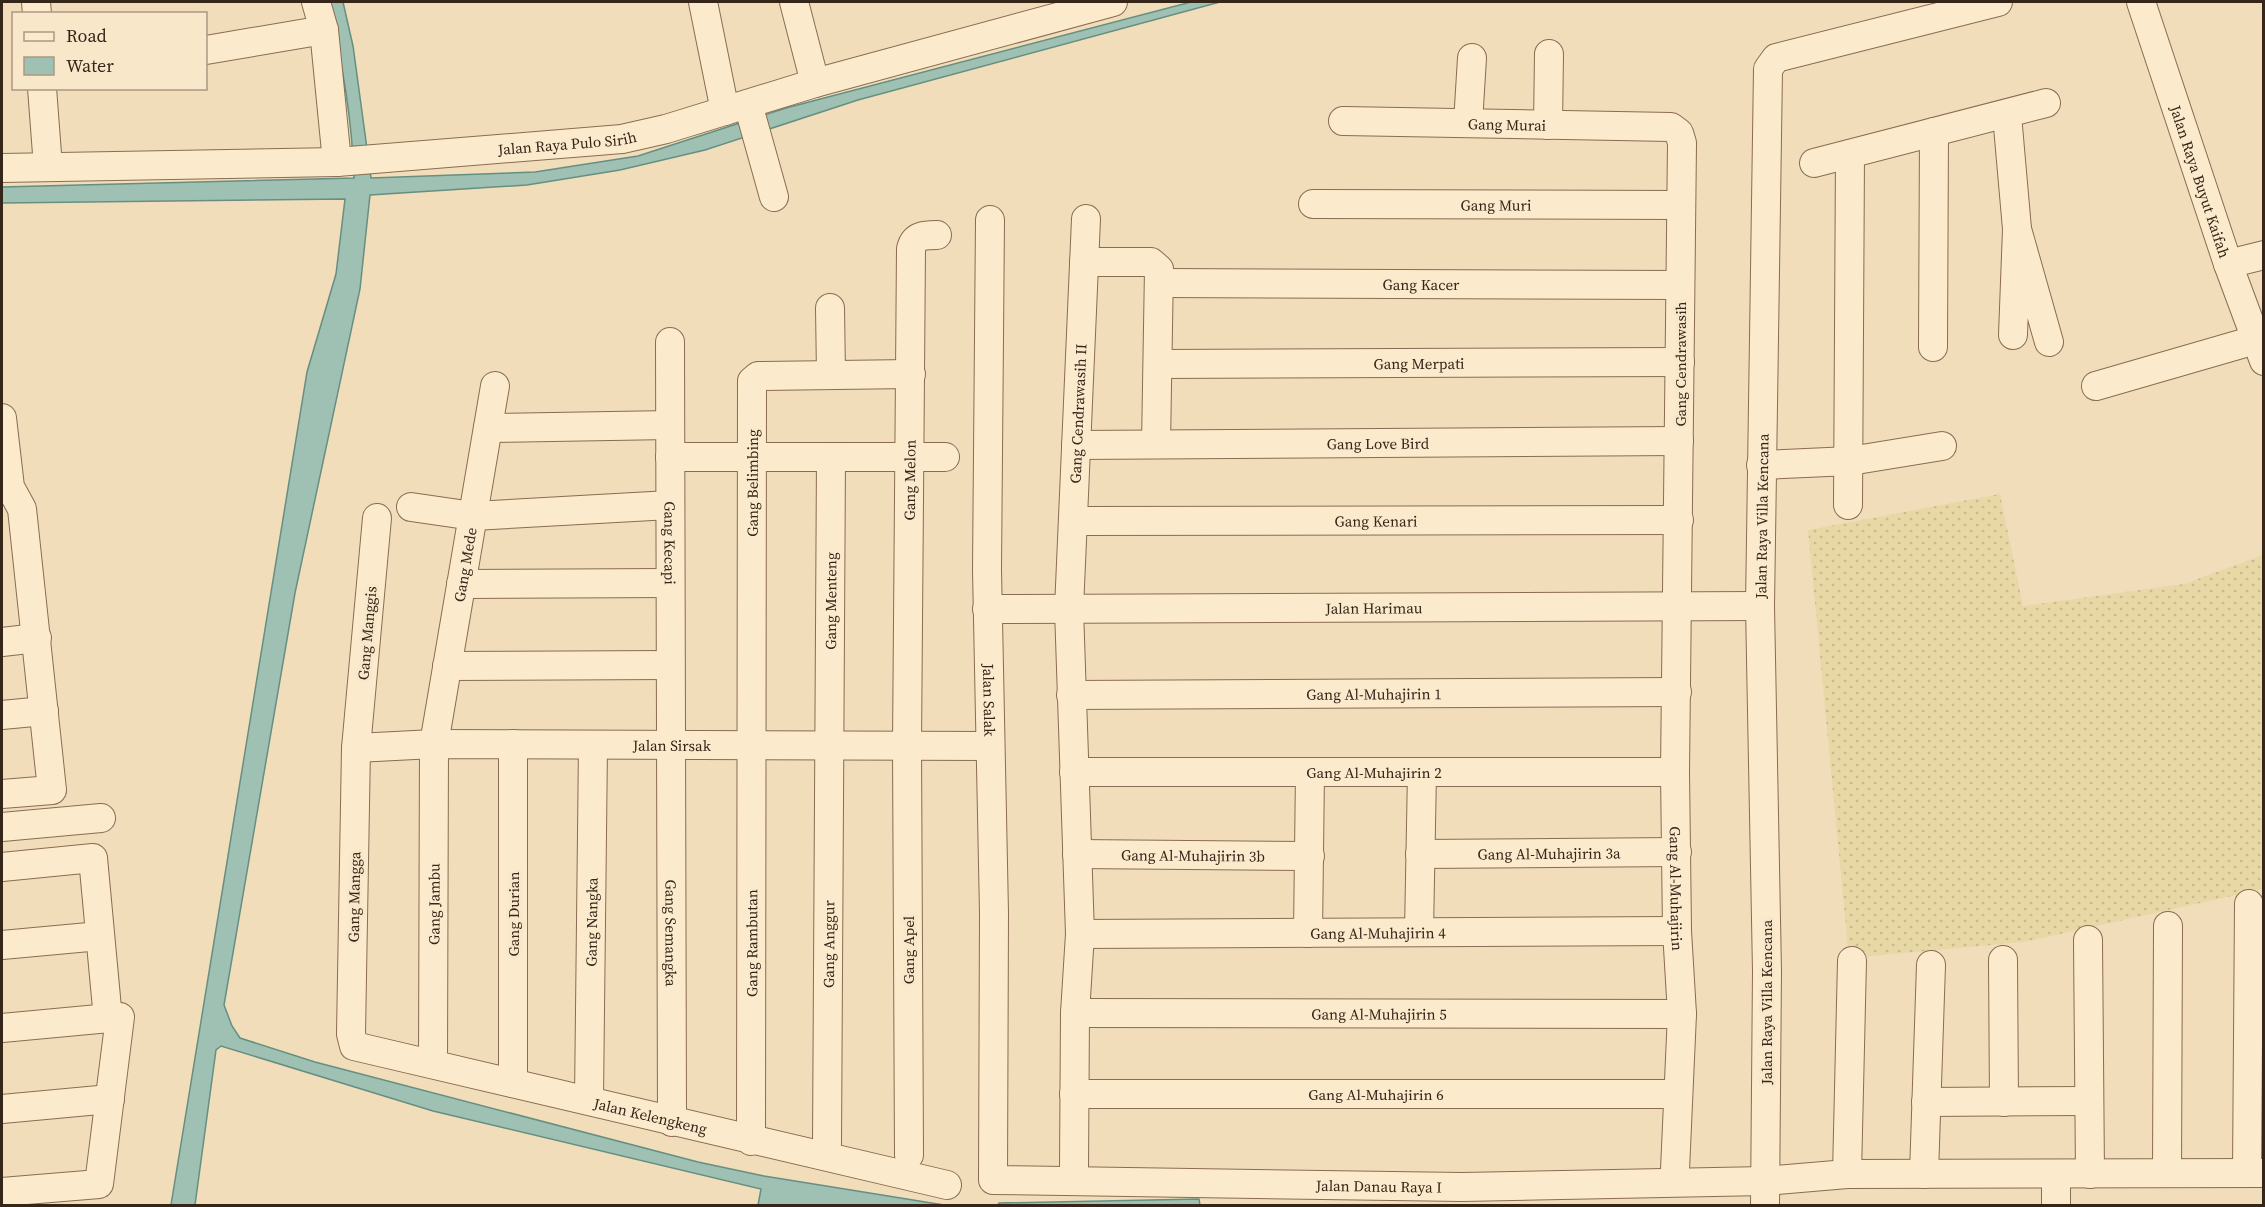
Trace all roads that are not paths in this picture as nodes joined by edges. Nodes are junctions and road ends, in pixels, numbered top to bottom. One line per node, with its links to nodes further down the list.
1 (316, 2): 8 (street)
2 (703, 2): 16 (street)
3 (794, 2): 12 (street)
4 (1113, 2): 12 (street, Jalan Raya Pulo Sirih)
5 (1998, 2): 7 (street, Jalan Raya Villa Kencana)
6 (2141, 2): 36 (street, Jalan Raya Buyut Kaifah)
7 (1909, 13): 64 (street, Jalan Raya Villa Kencana)
8 (324, 30): 9 (street); 23 (street)
9 (207, 50)
10 (1549, 54): 19 (street)
11 (1472, 58): 18 (street)
12 (815, 84): 16 (street, Jalan Raya Pulo Sirih)
13 (42, 90): 25 (street)
14 (2046, 103): 15 (street)
15 (2007, 115): 21 (street); 32 (street)
16 (745, 116): 23 (street, Jalan Raya Pulo Sirih); 27 (street)
17 (1343, 121): 18 (street, Gang Murai)
18 (1468, 123): 19 (street, Gang Murai)
19 (1548, 124): 20 (street, Gang Murai)
20 (1671, 127): 29 (street, Gang Cendrawasih)
21 (1934, 132): 22 (street); 43 (street)
22 (1850, 154): 24 (street); 63 (street)
23 (354, 161): 25 (street, Jalan Raya Pulo Sirih)
24 (1814, 163)
25 (48, 167): 26 (street, Jalan Raya Pulo Sirih)
26 (2, 168)
27 (774, 197)
28 (1312, 204): 29 (street, Gang Muri)
29 (1681, 205): 38 (street, Gang Cendrawasih)
30 (1086, 219): 35 (street, Gang Cendrawasih II)
31 (990, 220): 78 (street, Jalan Salak)
32 (2017, 228): 40 (street); 42 (street)
33 (937, 236): 47 (street, Gang Melon)
34 (2264, 255): 36 (street)
35 (1084, 262): 37 (street); 55 (street, Gang Cendrawasih II)
36 (2228, 264): 44 (street, Jalan Raya Buyut Kaifah)
37 (1161, 283): 38 (street, Gang Kacer); 46 (street)
38 (1680, 285): 45 (street, Gang Cendrawasih)
39 (830, 308): 48 (street)
40 (2013, 335)
41 (670, 342): 52 (street, Gang Kecapi)
42 (2049, 342)
43 (1933, 347)
44 (2259, 350): 50 (street)
45 (1680, 362): 46 (street, Gang Merpati); 54 (street, Gang Cendrawasih)
46 (1158, 364): 56 (street)
47 (911, 374): 48 (street, Gang Belimbing); 61 (street, Gang Melon)
48 (831, 375): 59 (street, Gang Belimbing)
49 (495, 386): 53 (street, Gang Mede)
50 (2096, 386)
51 (2, 418): 65 (street)
52 (670, 425): 53 (street); 58 (street, Gang Kecapi)
53 (488, 428): 69 (street, Gang Mede)
54 (1679, 441): 56 (street, Gang Love Bird); 71 (street, Gang Cendrawasih)
55 (1076, 444): 56 (street, Gang Love Bird); 72 (street, Gang Cendrawasih II)
56 (1156, 444)
57 (1942, 446): 63 (street)
58 (670, 456): 59 (street); 67 (street, Gang Kecapi)
59 (753, 457): 60 (street); 92 (street, Gang Belimbing)
60 (831, 457): 61 (street); 93 (street, Gang Menteng)
61 (911, 457): 62 (street); 94 (street, Gang Melon)
62 (945, 457)
63 (1850, 460): 64 (street); 66 (street)
64 (1761, 465): 76 (street, Jalan Raya Villa Kencana)
65 (6, 487): 73 (street)
66 (1848, 504)
67 (670, 505): 69 (street); 75 (street, Gang Kecapi)
68 (411, 507): 69 (street)
69 (473, 516): 74 (street, Gang Mede)
70 (377, 518): 96 (street, Gang Manggis)
71 (1679, 520): 72 (street, Gang Kenari); 77 (street, Gang Cendrawasih)
72 (1073, 521): 79 (street, Gang Cendrawasih II)
73 (14, 564): 80 (street)
74 (461, 584): 75 (street); 83 (street, Gang Mede)
75 (670, 584): 82 (street, Gang Kecapi)
76 (1760, 606): 77 (street, Jalan Harimau); 151 (street, Jalan Raya Villa Kencana)
77 (1678, 607): 79 (street, Jalan Harimau); 84 (street, Gang Al-Muhajirin)
78 (987, 609): 79 (street, Jalan Harimau); 95 (street, Jalan Salak)
79 (1069, 609): 85 (street, Gang Cendrawasih II)
80 (36, 638): 81 (street); 86 (street)
81 (2, 642)
82 (670, 665): 83 (street); 91 (street, Gang Kecapi)
83 (447, 666): 88 (street, Gang Mede)
84 (1677, 692): 85 (street, Gang Al-Muhajirin 1); 100 (street, Gang Al-Muhajirin)
85 (1071, 695): 97 (street, Gang Cendrawasih II)
86 (44, 711): 87 (street); 101 (street)
87 (2, 715)
88 (434, 744): 89 (street, Jalan Sirsak); 96 (street, Jalan Sirsak); 126 (street, Gang Jambu)
89 (513, 744): 90 (street, Jalan Sirsak); 127 (street, Gang Durian)
90 (593, 745): 91 (street, Jalan Sirsak); 131 (street, Gang Nangka)
91 (670, 745): 92 (street, Jalan Sirsak); 136 (street, Gang Semangka)
92 (751, 745): 93 (street, Jalan Sirsak); 137 (street, Gang Rambutan)
93 (830, 746): 94 (street, Jalan Sirsak); 138 (street, Gang Anggur)
94 (907, 746): 95 (street, Jalan Sirsak); 139 (street, Gang Apel)
95 (989, 746): 148 (street, Jalan Salak)
96 (356, 748): 125 (street, Gang Mangga)
97 (1074, 772): 98 (street, Gang Al-Muhajirin 2); 105 (street, Gang Cendrawasih II)
98 (1310, 772): 99 (street, Gang Al-Muhajirin 2); 107 (street)
99 (1422, 772): 100 (street, Gang Al-Muhajirin 2); 106 (street)
100 (1674, 772): 104 (street, Gang Al-Muhajirin)
101 (2, 794)
102 (101, 818): 103 (street)
103 (2, 827)
104 (1677, 852): 106 (street, Gang Al-Muhajirin 3a); 111 (street, Gang Al-Muhajirin)
105 (1077, 854): 107 (street, Gang Al-Muhajirin 3b); 114 (street, Gang Cendrawasih II)
106 (1420, 854): 112 (street)
107 (1310, 856): 113 (street)
108 (2, 867): 115 (street)
109 (2249, 904): 143 (street)
110 (2168, 926): 142 (street)
111 (1677, 931): 112 (street, Gang Al-Muhajirin 4); 122 (street, Gang Al-Muhajirin)
112 (1419, 932): 113 (street, Gang Al-Muhajirin 4)
113 (1308, 933): 114 (street, Gang Al-Muhajirin 4)
114 (1080, 934): 121 (street, Gang Cendrawasih II)
115 (100, 936): 117 (street); 123 (street)
116 (2088, 940): 132 (street)
117 (2, 945)
118 (2003, 960): 134 (street)
119 (1852, 961): 144 (street)
120 (1931, 965): 133 (street)
121 (1076, 1013): 122 (street, Gang Al-Muhajirin 5); 128 (street, Gang Cendrawasih II)
122 (1682, 1014): 129 (street, Gang Al-Muhajirin)
123 (108, 1019): 124 (street); 130 (street)
124 (2, 1028)
125 (354, 1046): 126 (street, Jalan Kelengkeng)
126 (433, 1063): 127 (street, Jalan Kelengkeng)
127 (513, 1083): 131 (street, Jalan Kelengkeng)
128 (1074, 1094): 129 (street, Gang Al-Muhajirin 6); 140 (street, Gang Cendrawasih II)
129 (1677, 1094): 141 (street, Gang Al-Muhajirin)
130 (110, 1099): 135 (street); 150 (street)
131 (590, 1099): 136 (street, Jalan Kelengkeng)
132 (2089, 1101): 134 (street); 147 (street)
133 (1926, 1102): 134 (street); 145 (street)
134 (2004, 1102)
135 (2, 1108)
136 (672, 1122): 137 (street, Jalan Kelengkeng)
137 (751, 1141): 149 (street, Jalan Kelengkeng)
138 (827, 1144)
139 (909, 1155)
140 (1074, 1169)
141 (1674, 1170)
142 (2167, 1173): 143 (street, Jalan Danau Raya I); 147 (street, Jalan Danau Raya I)
143 (2255, 1173)
144 (1847, 1174): 145 (street, Jalan Danau Raya I); 151 (street, Jalan Danau Raya I)
145 (1924, 1174): 146 (street, Jalan Danau Raya I)
146 (2056, 1174): 147 (street, Jalan Danau Raya I); 152 (street)
147 (2090, 1174)
148 (993, 1180): 151 (street, Jalan Danau Raya I)
149 (946, 1185)
150 (2, 1192)
151 (1765, 1193)
152 (2055, 1206)

